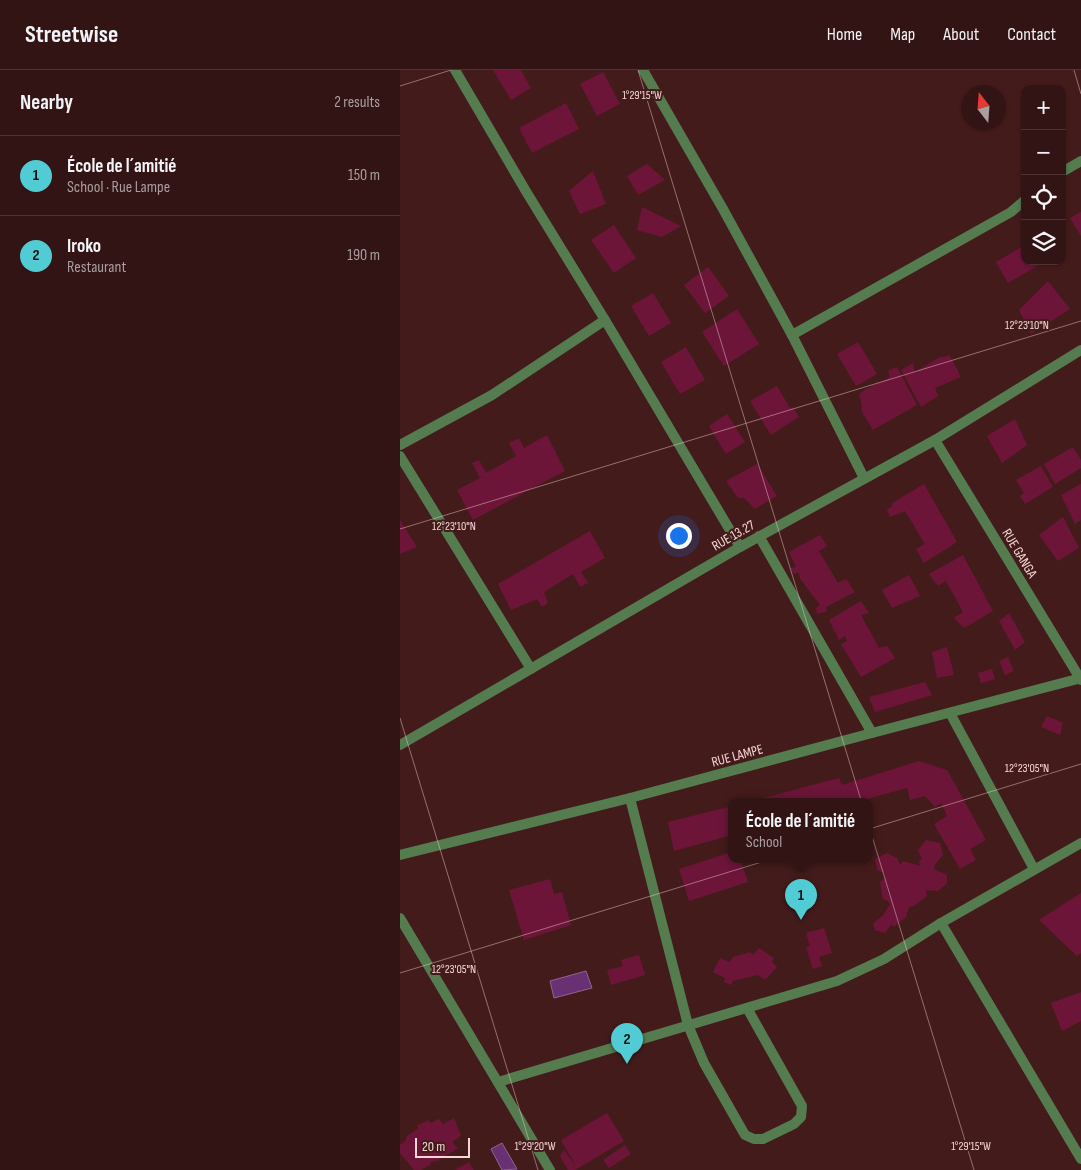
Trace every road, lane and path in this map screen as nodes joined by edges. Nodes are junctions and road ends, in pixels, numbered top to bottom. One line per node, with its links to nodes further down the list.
1 (455, 70): 6 (street)
2 (643, 70): 7 (street)
3 (1081, 161): 4 (street)
4 (1066, 170)
5 (1021, 203): 7 (street)
6 (605, 320): 10 (street); 14 (street)
7 (792, 335): 12 (street)
8 (1081, 350): 9 (street, RUE 13.27)
9 (935, 440): 12 (street, RUE 13.27); 16 (street, RUE GANGA)
10 (400, 445)
11 (400, 456): 15 (street)
12 (864, 478): 13 (street, RUE 13.27)
13 (759, 536): 14 (street, RUE 13.27); 18 (street)
14 (740, 547): 15 (street, RUE 13.27)
15 (531, 669): 19 (street, RUE 13.27)
16 (1081, 679): 17 (street, RUE LAMPE)
17 (950, 713): 18 (street, RUE LAMPE); 23 (street)
18 (872, 733): 20 (street, RUE LAMPE)
19 (400, 745)
20 (630, 798): 22 (street, RUE LAMPE); 27 (street)
21 (1081, 843): 23 (street)
22 (400, 855)
23 (1034, 869): 25 (street)
24 (400, 918): 28 (street)
25 (941, 924): 26 (street); 29 (street)
26 (747, 1008): 27 (street); 27 (street)
27 (688, 1025): 28 (street)
28 (498, 1082): 30 (street)
29 (1081, 1159)
30 (550, 1170)

